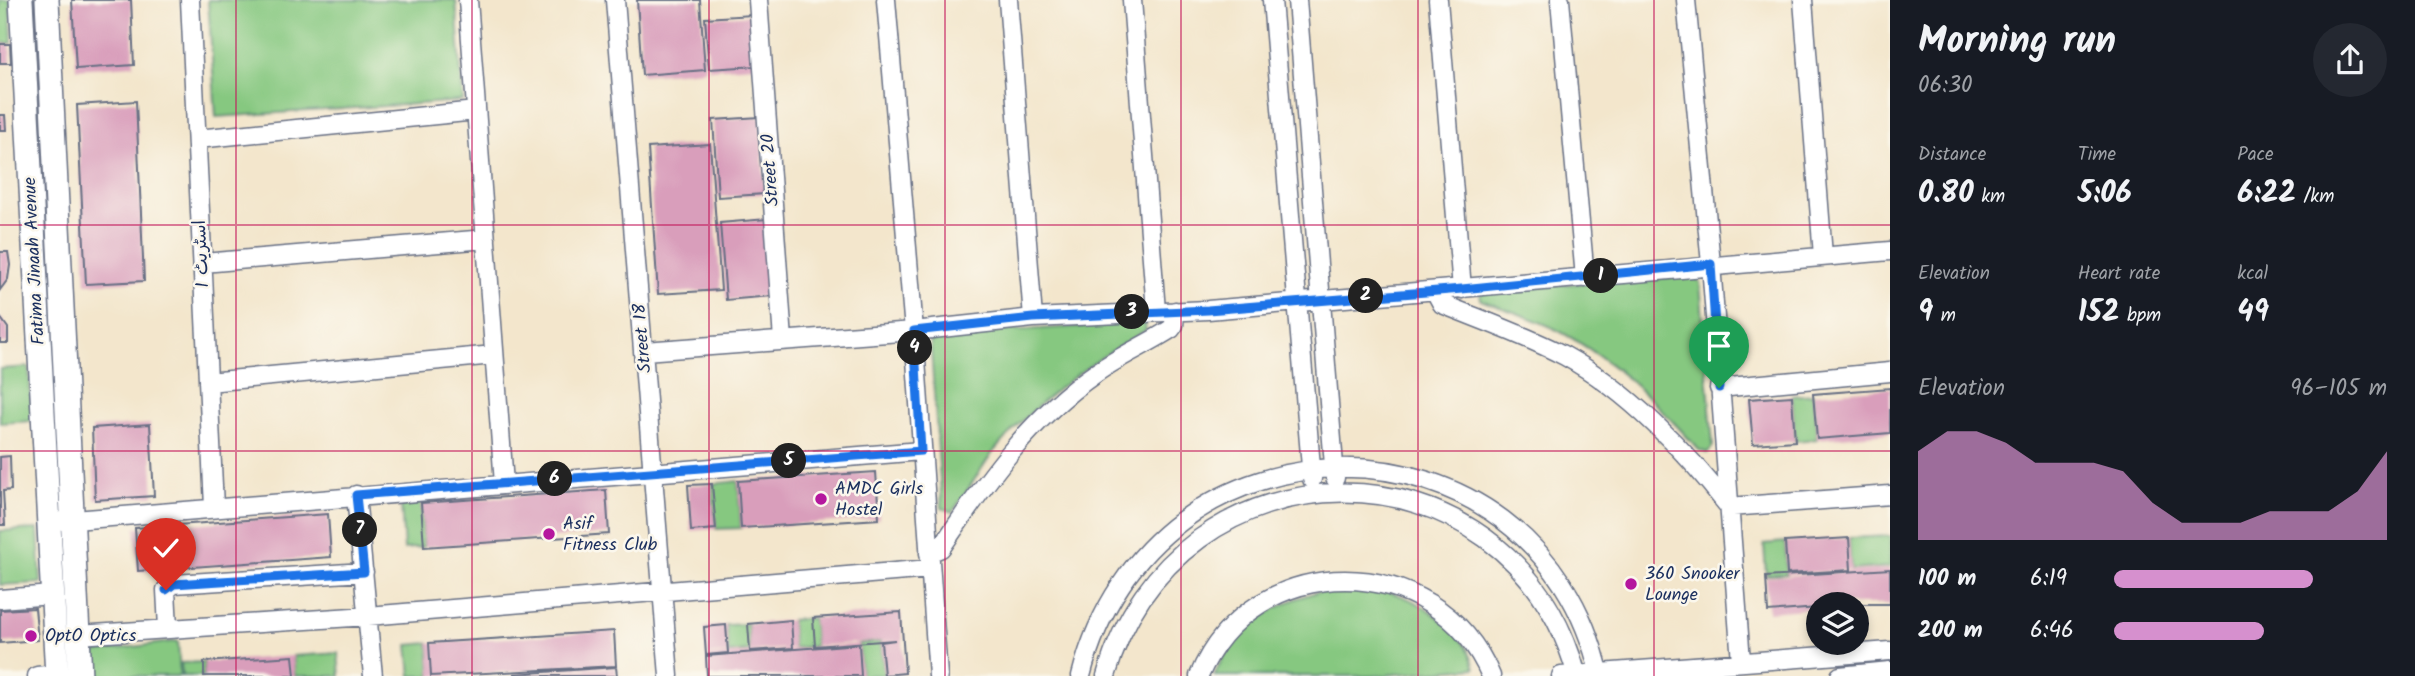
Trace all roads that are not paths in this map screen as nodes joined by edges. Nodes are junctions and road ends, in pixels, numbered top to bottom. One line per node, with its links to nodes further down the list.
1 (21, 0): 49 (main road, Fatima Jinaah Avenue)
2 (47, 0): 49 (main road, Fatima Jinaah Avenue)
3 (190, 0): 17 (street, اسٹریٹ 1)
4 (468, 0): 16 (street)
5 (615, 0): 33 (street, Street 18)
6 (758, 0): 32 (street, Street 20)
7 (886, 0): 31 (street)
8 (1008, 0): 30 (street)
9 (1132, 0): 28 (street)
10 (1272, 0): 27 (street)
11 (1297, 0): 26 (street)
12 (1437, 0): 24 (street)
13 (1560, 0): 23 (street)
14 (1686, 0): 22 (street)
15 (1804, 0): 20 (street)
16 (476, 111): 17 (street); 18 (street)
17 (197, 139): 21 (street, اسٹریٹ 1)
18 (486, 239): 21 (street); 34 (street)
19 (1890, 251): 20 (street)
20 (1823, 256): 22 (street)
21 (202, 263): 36 (street, اسٹریٹ 1)
22 (1711, 264): 23 (street); 37 (street)
23 (1585, 278): 24 (street)
24 (1462, 289): 25 (street)
25 (1435, 291): 26 (street); 48 (street)
26 (1320, 299): 27 (street); 39 (street)
27 (1298, 300): 29 (street); 40 (street)
28 (1156, 311): 29 (street); 30 (street)
29 (1175, 311): 50 (street)
30 (1033, 318): 31 (street)
31 (914, 331): 32 (street); 38 (street)
32 (783, 340): 33 (street)
33 (644, 351): 41 (street, Street 18)
34 (494, 355): 36 (street); 42 (street)
35 (1890, 372): 37 (street)
36 (208, 382): 47 (street, اسٹریٹ 1)
37 (1719, 388): 48 (street)
38 (921, 451): 41 (street); 50 (street)
39 (1334, 467): 40 (street); 43 (street); 61 (street)
40 (1311, 468): 44 (street); 68 (street)
41 (653, 472): 42 (street); 52 (street, Street 18)
42 (504, 484): 45 (street)
43 (1336, 491): 44 (street); 72 (street)
44 (1314, 493): 69 (street)
45 (356, 495): 47 (street); 51 (street)
46 (1890, 495): 48 (street)
47 (215, 507): 49 (street)
48 (1729, 507): 59 (street)
49 (60, 521): 53 (main road, Fatima Jinaah Avenue); 57 (main road, Fatima Jinaah Avenue)
50 (930, 561): 52 (street); 67 (street)
51 (364, 572): 55 (street); 56 (street)
52 (663, 590): 55 (street); 66 (street, Street 18)
53 (52, 595): 54 (street); 63 (main road, Fatima Jinaah Avenue)
54 (0, 599)
55 (368, 616): 56 (street); 65 (street)
56 (168, 628): 57 (street)
57 (78, 635): 64 (main road, Fatima Jinaah Avenue)
58 (1890, 651): 59 (street)
59 (1741, 661): 61 (street)
60 (1890, 671): 62 (street)
61 (1600, 675): 72 (street)
62 (1868, 675): 73 (street)
63 (50, 676)
64 (80, 676)
65 (373, 676)
66 (669, 676)
67 (938, 676)
68 (1081, 676)
69 (1106, 676)
70 (1199, 676): 71 (street)
71 (1491, 676)
72 (1572, 676)
73 (1840, 676)

